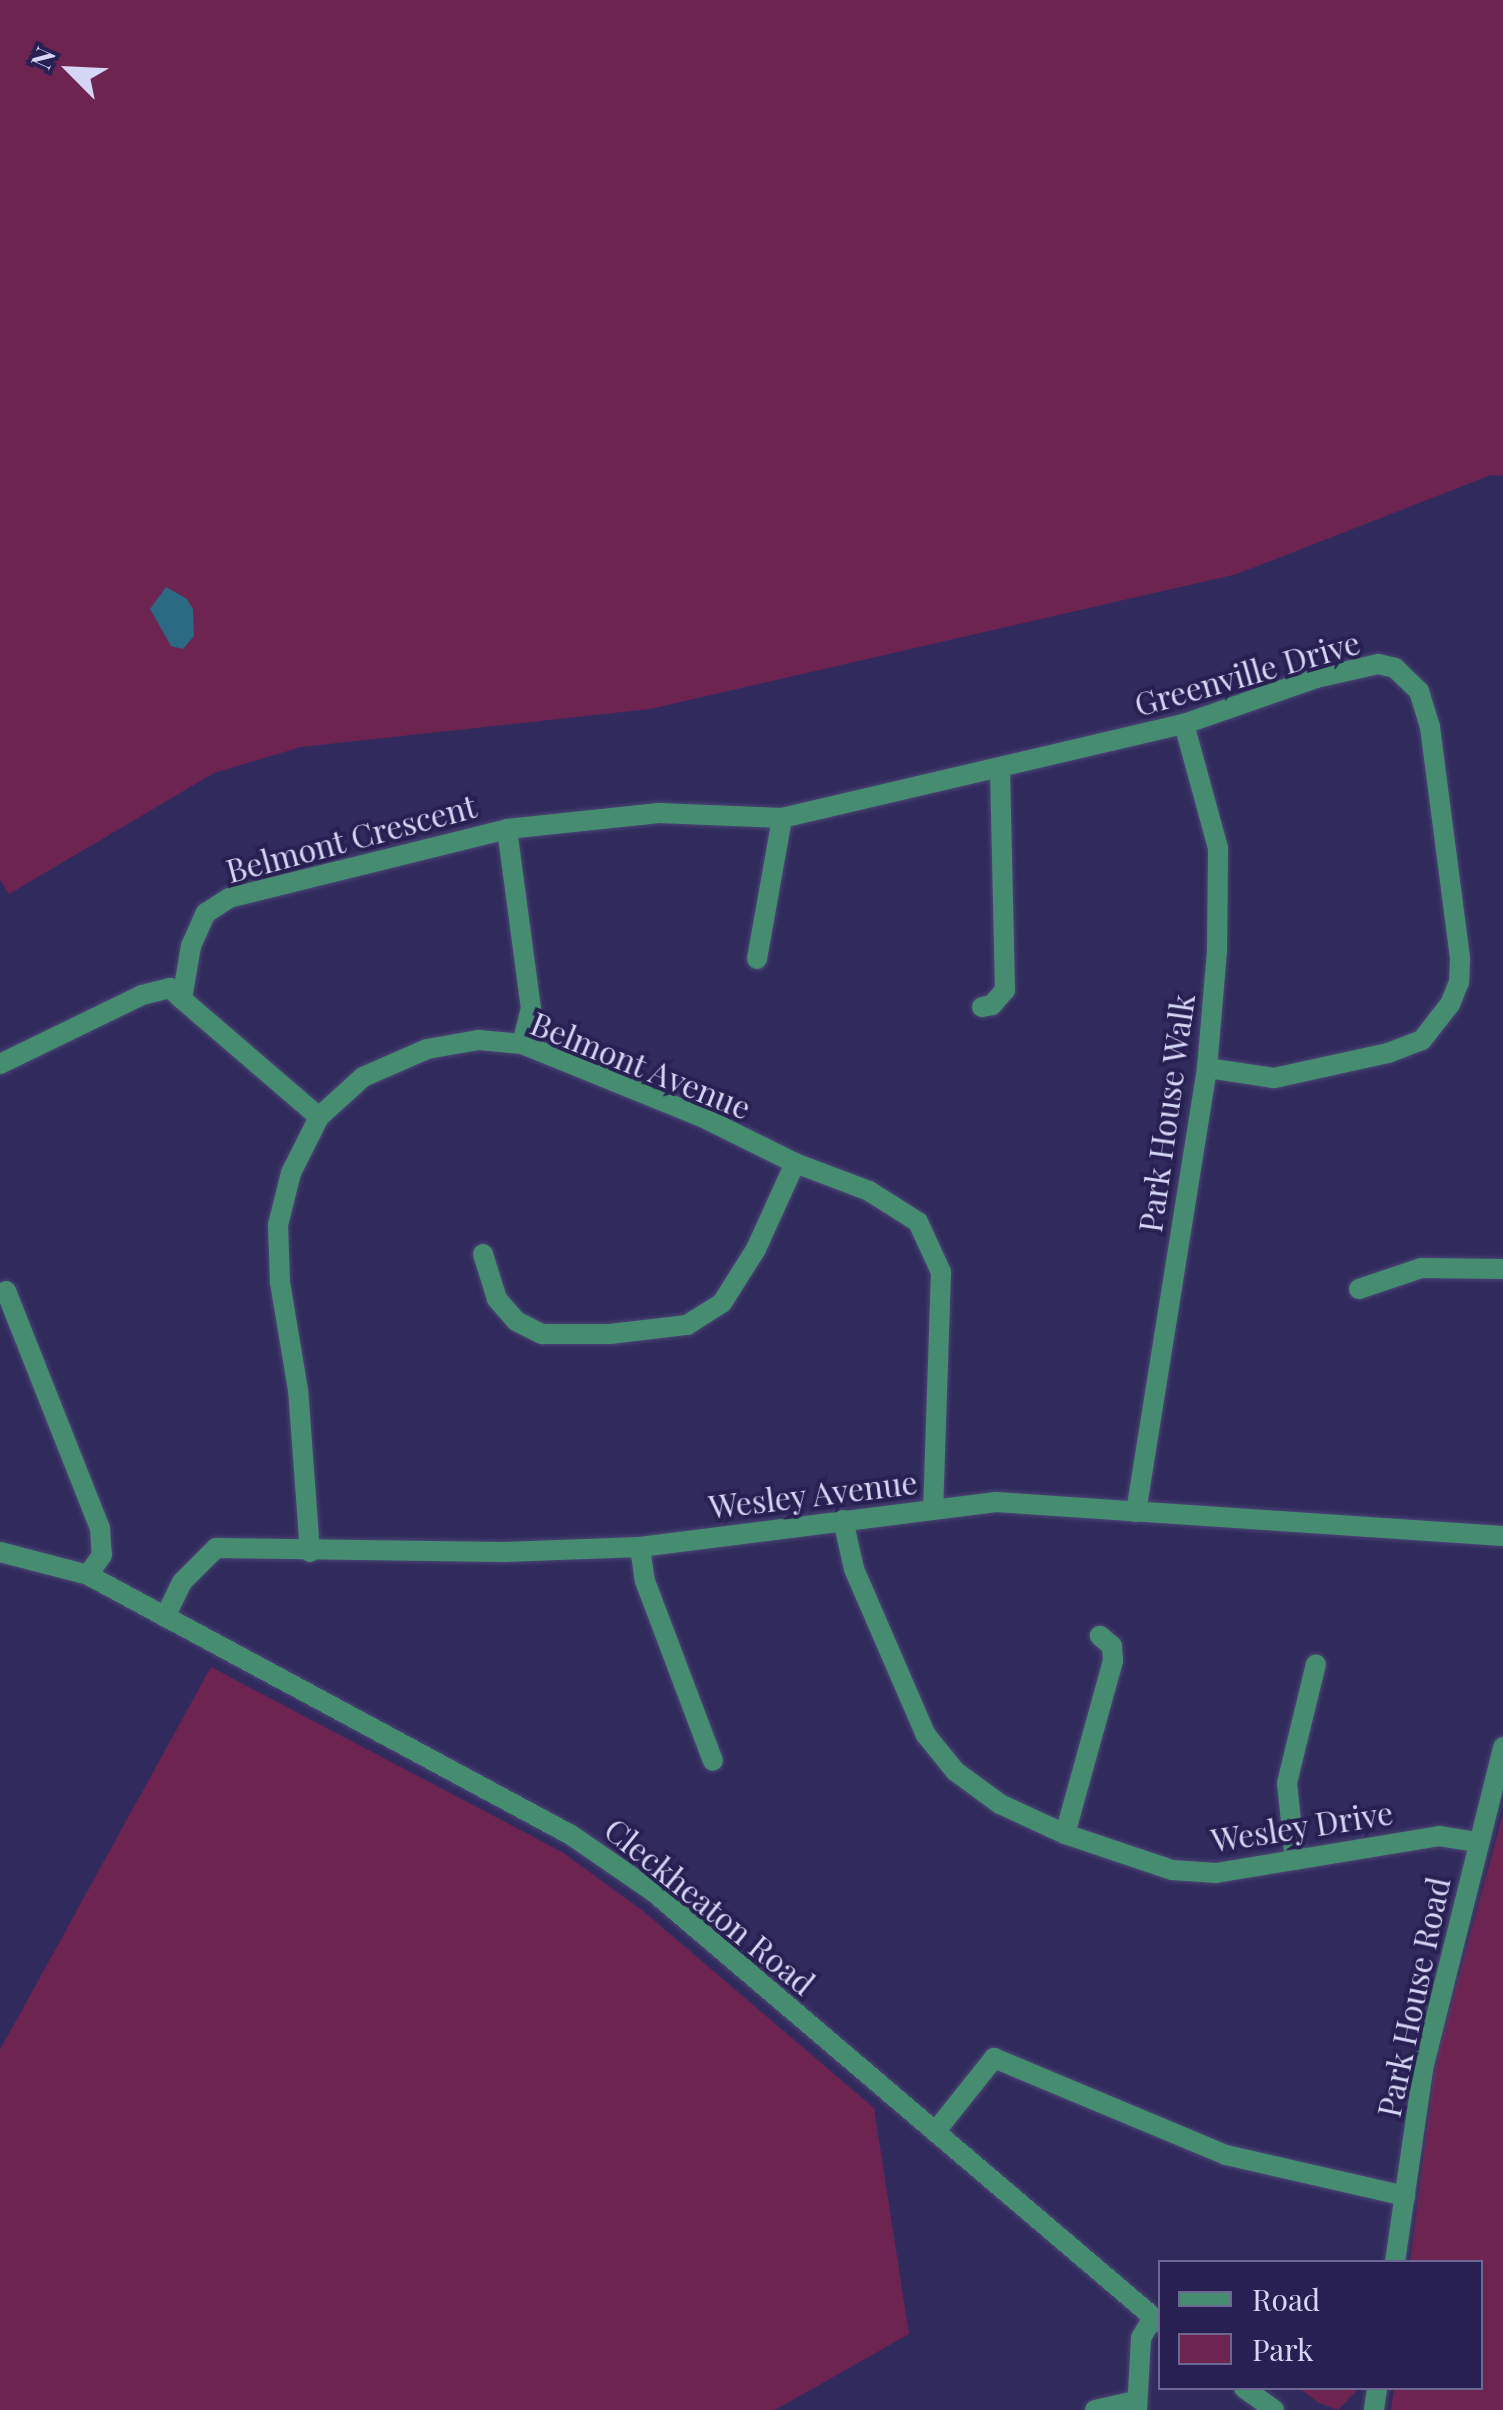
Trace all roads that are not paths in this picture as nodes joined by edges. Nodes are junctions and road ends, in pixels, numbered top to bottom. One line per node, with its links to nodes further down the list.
1 (1184, 724): 2 (street, Greenville Drive); 10 (street, Park House Walk); 10 (street, Greenville Drive)
2 (1000, 769): 3 (street, Greenville Drive); 7 (street)
3 (782, 818): 4 (street, Greenville Drive); 5 (street)
4 (507, 829): 6 (street, Belmont Crescent); 8 (street, Belmont Crescent)
5 (757, 959)
6 (182, 999): 9 (street); 11 (street)
7 (982, 1007)
8 (522, 1044): 11 (street, Belmont Avenue); 12 (street, Belmont Avenue)
9 (0, 1064)
10 (1208, 1068): 18 (street, Park House Walk)
11 (319, 1117): 23 (street, Belmont Avenue)
12 (795, 1163): 13 (street); 17 (street, Belmont Avenue)
13 (483, 1254)
14 (1503, 1269): 15 (street)
15 (1359, 1289)
16 (6, 1291): 24 (street)
17 (933, 1508): 18 (street, Wesley Avenue); 19 (street, Wesley Avenue)
18 (1136, 1512): 20 (street, Wesley Avenue)
19 (843, 1520): 21 (street, Wesley Avenue); 30 (street, Wesley Drive)
20 (1503, 1536)
21 (640, 1547): 23 (street, Wesley Avenue); 29 (street)
22 (0, 1552): 24 (street, Cleckheaton Road)
23 (310, 1552): 25 (street, Wesley Avenue)
24 (88, 1574): 25 (street, Cleckheaton Road)
25 (165, 1617): 33 (street, Cleckheaton Road)
26 (1100, 1636): 30 (street)
27 (1316, 1664): 32 (street)
28 (1503, 1747): 31 (street, Park House Road)
29 (712, 1760)
30 (1065, 1834): 32 (street, Wesley Drive)
31 (1478, 1842): 32 (street, Wesley Drive); 34 (street, Park House Road)
32 (1295, 1860)
33 (934, 2132): 34 (street); 36 (street, Cleckheaton Road)
34 (1405, 2196): 35 (street, Park House Road)
35 (1395, 2260)
36 (1157, 2320): 38 (street)
37 (1247, 2390): 40 (street)
38 (1136, 2405): 39 (street)
39 (1095, 2410)
40 (1274, 2410)

